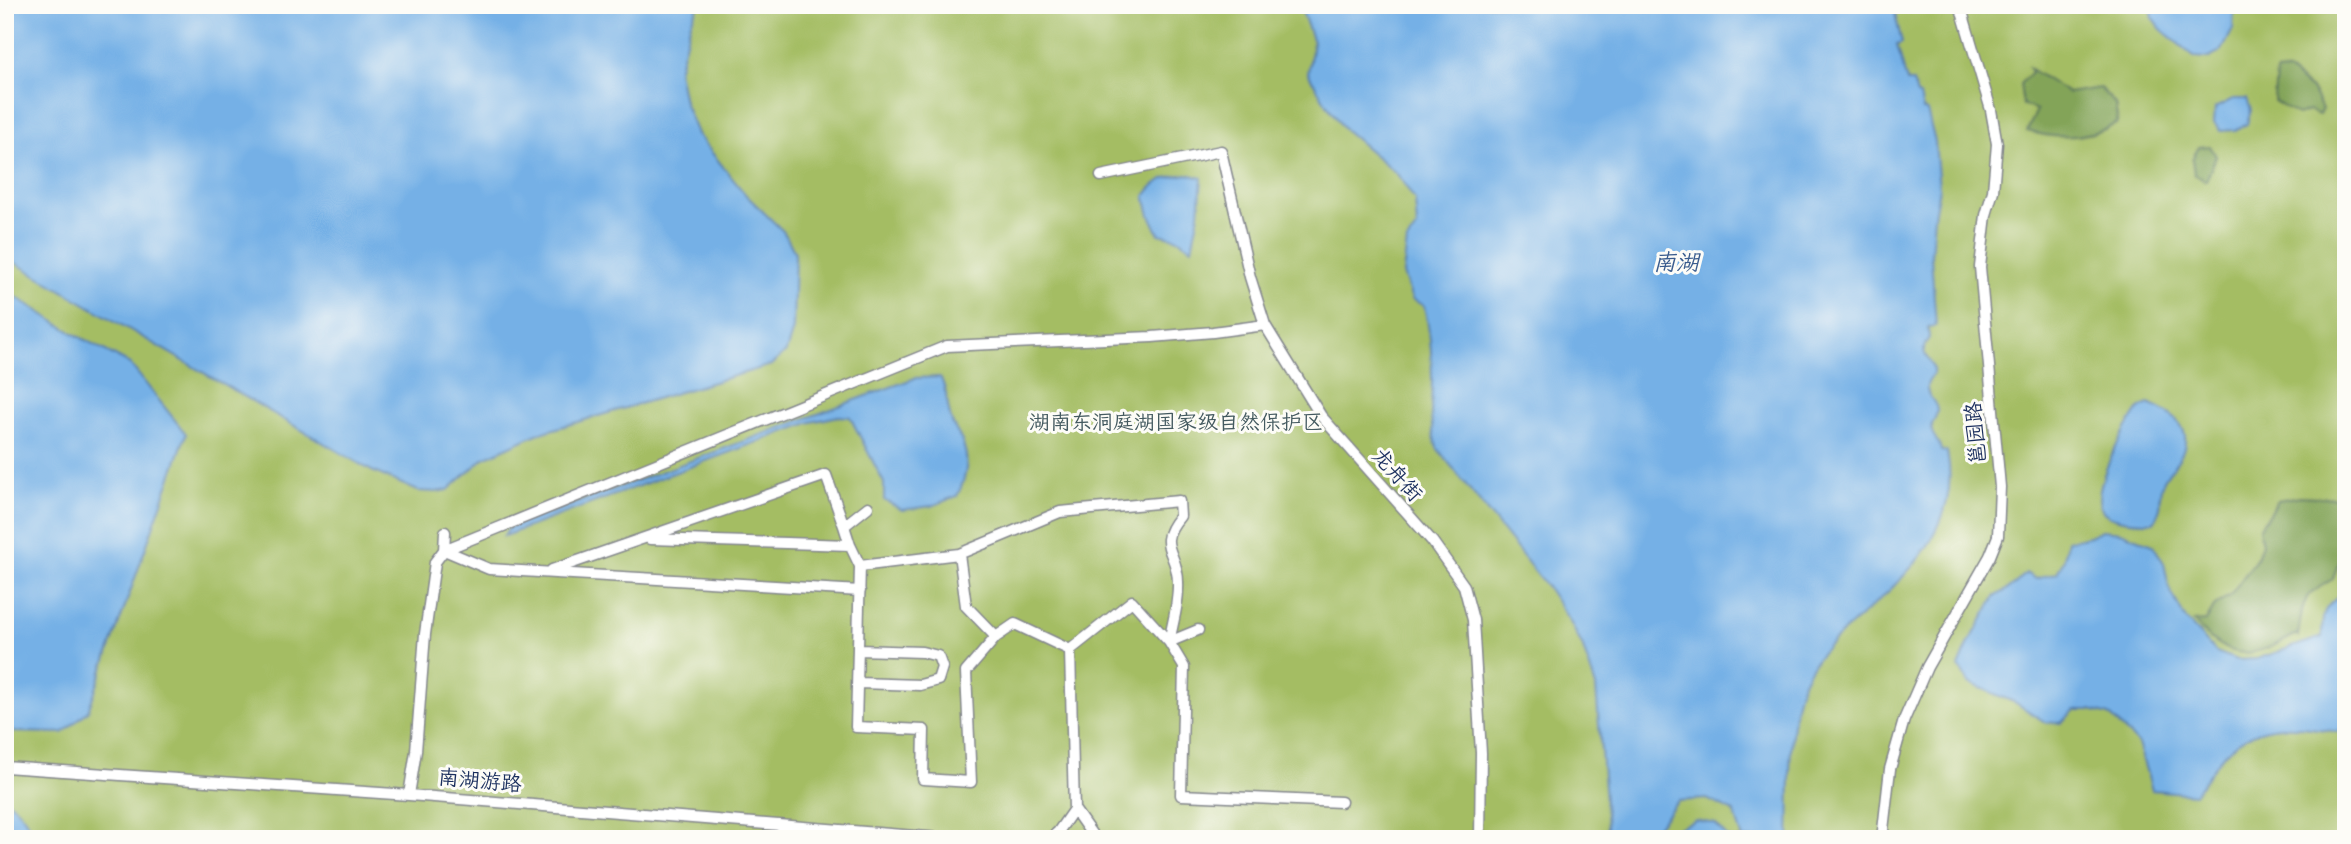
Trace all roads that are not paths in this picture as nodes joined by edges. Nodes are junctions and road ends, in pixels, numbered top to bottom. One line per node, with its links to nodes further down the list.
1 (1960, 5): 28 (street, 邕园路)
2 (1101, 176): 3 (street, 龙舟街)
3 (1265, 325): 9 (street); 27 (street, 龙舟街)
4 (868, 507): 5 (street)
5 (844, 526): 7 (street); 8 (street)
6 (445, 533): 9 (street)
7 (642, 539): 8 (street); 12 (street)
8 (850, 545): 11 (street)
9 (444, 550): 12 (street); 21 (street)
10 (958, 554): 11 (street); 15 (street); 16 (street)
11 (860, 566): 13 (street)
12 (545, 572): 13 (street)
13 (860, 591): 17 (street)
14 (1198, 630): 16 (street)
15 (996, 637): 18 (street); 19 (street)
16 (1169, 642): 18 (street); 22 (street)
17 (858, 650): 19 (street); 19 (street)
18 (1070, 650): 23 (street)
19 (858, 683)
20 (5, 767): 21 (street, 南湖游路)
21 (409, 795): 24 (street, 南湖游路)
22 (1341, 803)
23 (1074, 809): 25 (street); 26 (street)
24 (952, 839)
25 (1050, 839)
26 (1095, 839)
27 (1480, 839)
28 (1882, 839)

